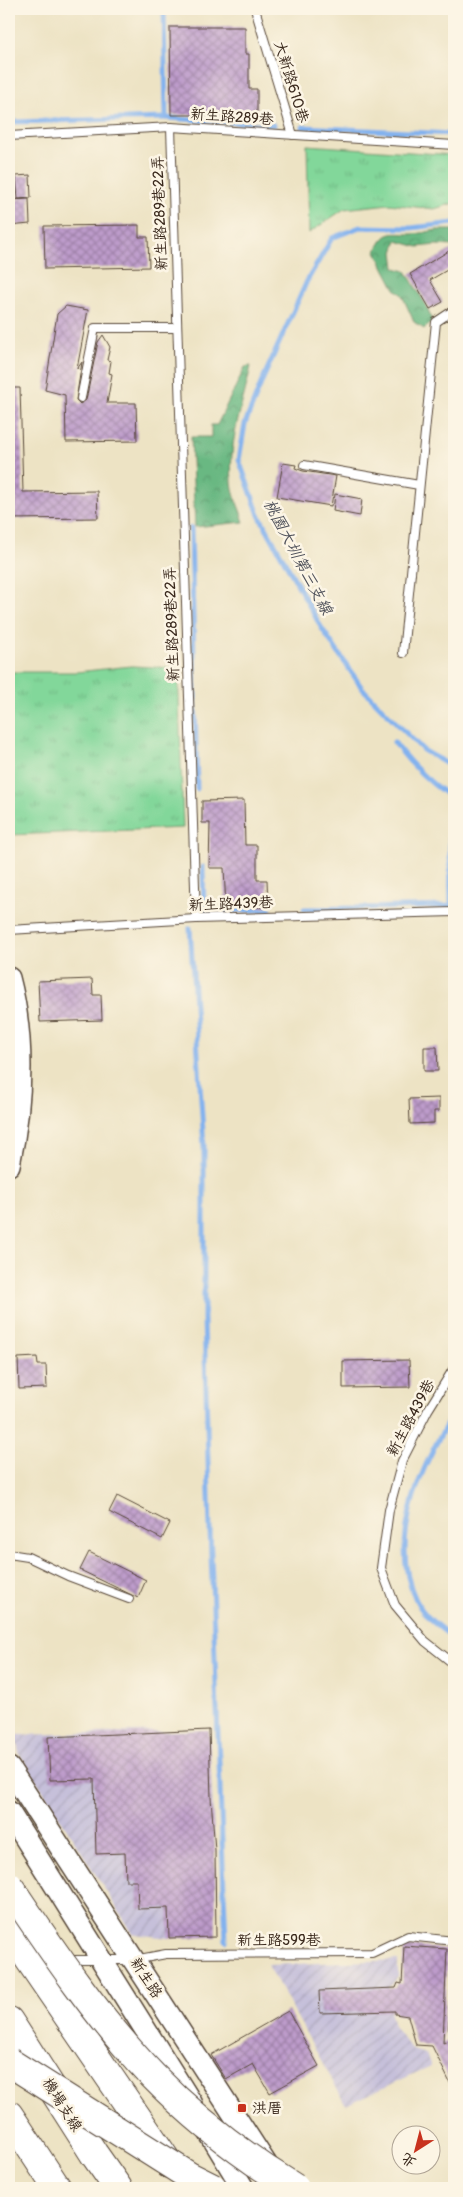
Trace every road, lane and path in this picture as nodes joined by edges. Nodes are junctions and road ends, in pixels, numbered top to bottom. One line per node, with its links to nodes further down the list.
1 (254, 9): 3 (lane, 大新路610巷)
2 (171, 127): 3 (lane, 新生路289巷); 4 (lane, 新生路289巷); 7 (lane, 新生路289巷22弄)
3 (293, 135): 5 (lane, 新生路289巷)
4 (9, 136)
5 (454, 145)
6 (454, 310): 10 (lane)
7 (177, 328): 8 (lane); 13 (lane, 新生路289巷22弄)
8 (81, 398)
9 (304, 465): 10 (lane)
10 (418, 484): 11 (lane)
11 (403, 653)
12 (454, 912): 13 (lane, 新生路439巷)
13 (196, 919): 14 (lane, 新生路439巷)
14 (9, 930)
15 (9, 978): 16 (main road)
16 (9, 1165)
17 (454, 1368): 20 (lane, 新生路439巷)
18 (9, 1554): 19 (lane)
19 (129, 1599)
20 (454, 1664)
21 (9, 1768): 28 (main road, 新生路)
22 (9, 1812): 27 (main road, 新生路)
23 (9, 1886): 40 (highway, bridge)
24 (9, 1930): 36 (highway)
25 (454, 1941): 28 (lane, 新生路599巷)
26 (73, 1960): 27 (lane, 新生路599巷)
27 (100, 1960): 28 (lane, 新生路599巷); 38 (main road, 新生路)
28 (134, 1960): 39 (main road, 新生路)
29 (454, 2019): 31 (lane)
30 (9, 2021): 35 (highway, 機場支線)
31 (453, 2028)
32 (9, 2062): 37 (highway, bridge)
33 (9, 2115): 34 (highway)
34 (56, 2188)
35 (118, 2188)
36 (186, 2188)
37 (213, 2188)
38 (243, 2188)
39 (282, 2188)
40 (295, 2188)

